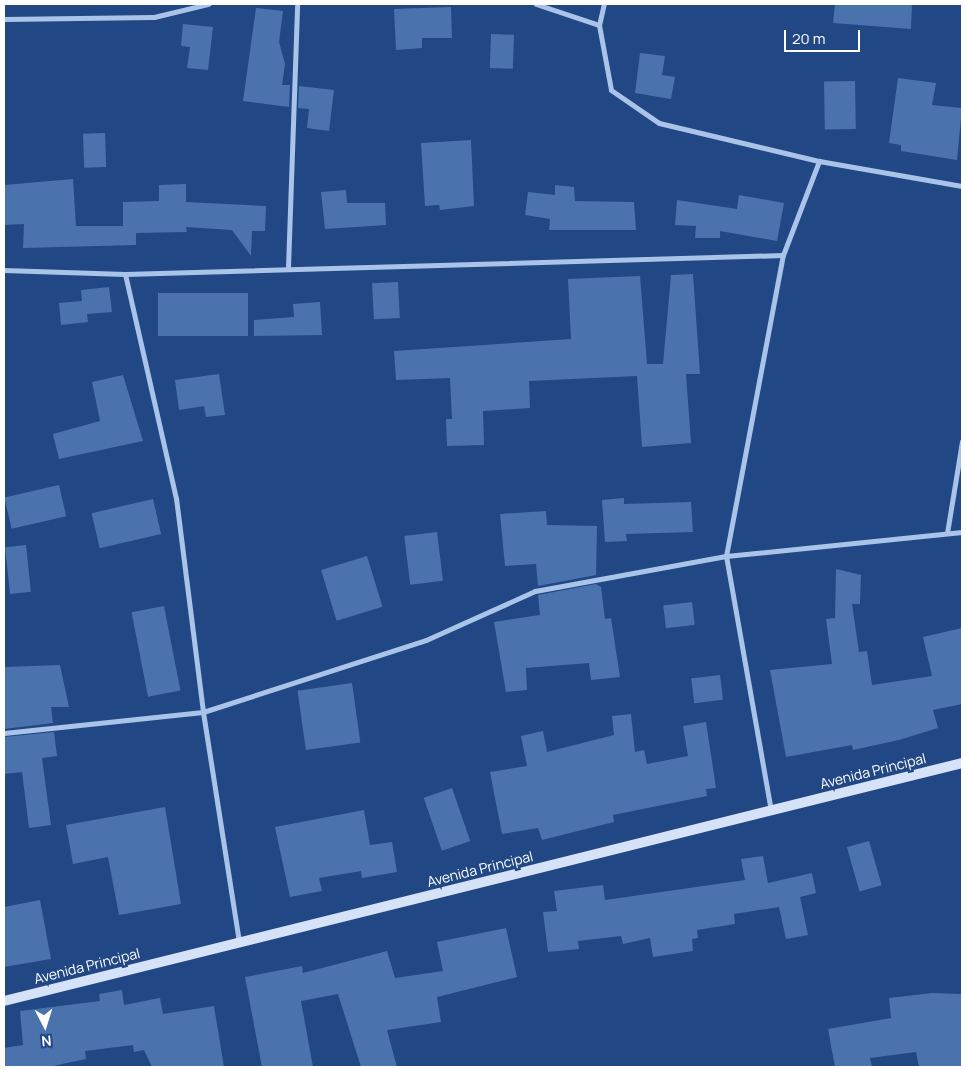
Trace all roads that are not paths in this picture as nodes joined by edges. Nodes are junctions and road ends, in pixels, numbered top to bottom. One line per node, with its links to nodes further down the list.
1 (208, 4): 5 (street)
2 (297, 4): 10 (street)
3 (536, 4): 6 (street)
4 (604, 4): 6 (street)
5 (4, 19)
6 (599, 25): 7 (street)
7 (819, 161): 8 (street); 9 (street)
8 (962, 186)
9 (783, 254): 10 (street); 16 (street)
10 (288, 267): 12 (street)
11 (4, 270): 12 (street)
12 (125, 274): 17 (street)
13 (962, 441): 15 (street)
14 (962, 532): 15 (street)
15 (947, 533): 16 (street)
16 (726, 556): 17 (street); 20 (street)
17 (203, 712): 18 (street); 21 (street)
18 (4, 734)
19 (962, 763): 20 (main road, Avenida Principal)
20 (771, 811): 21 (main road, Avenida Principal)
21 (239, 942): 22 (main road, Avenida Principal)
22 (4, 1001)

